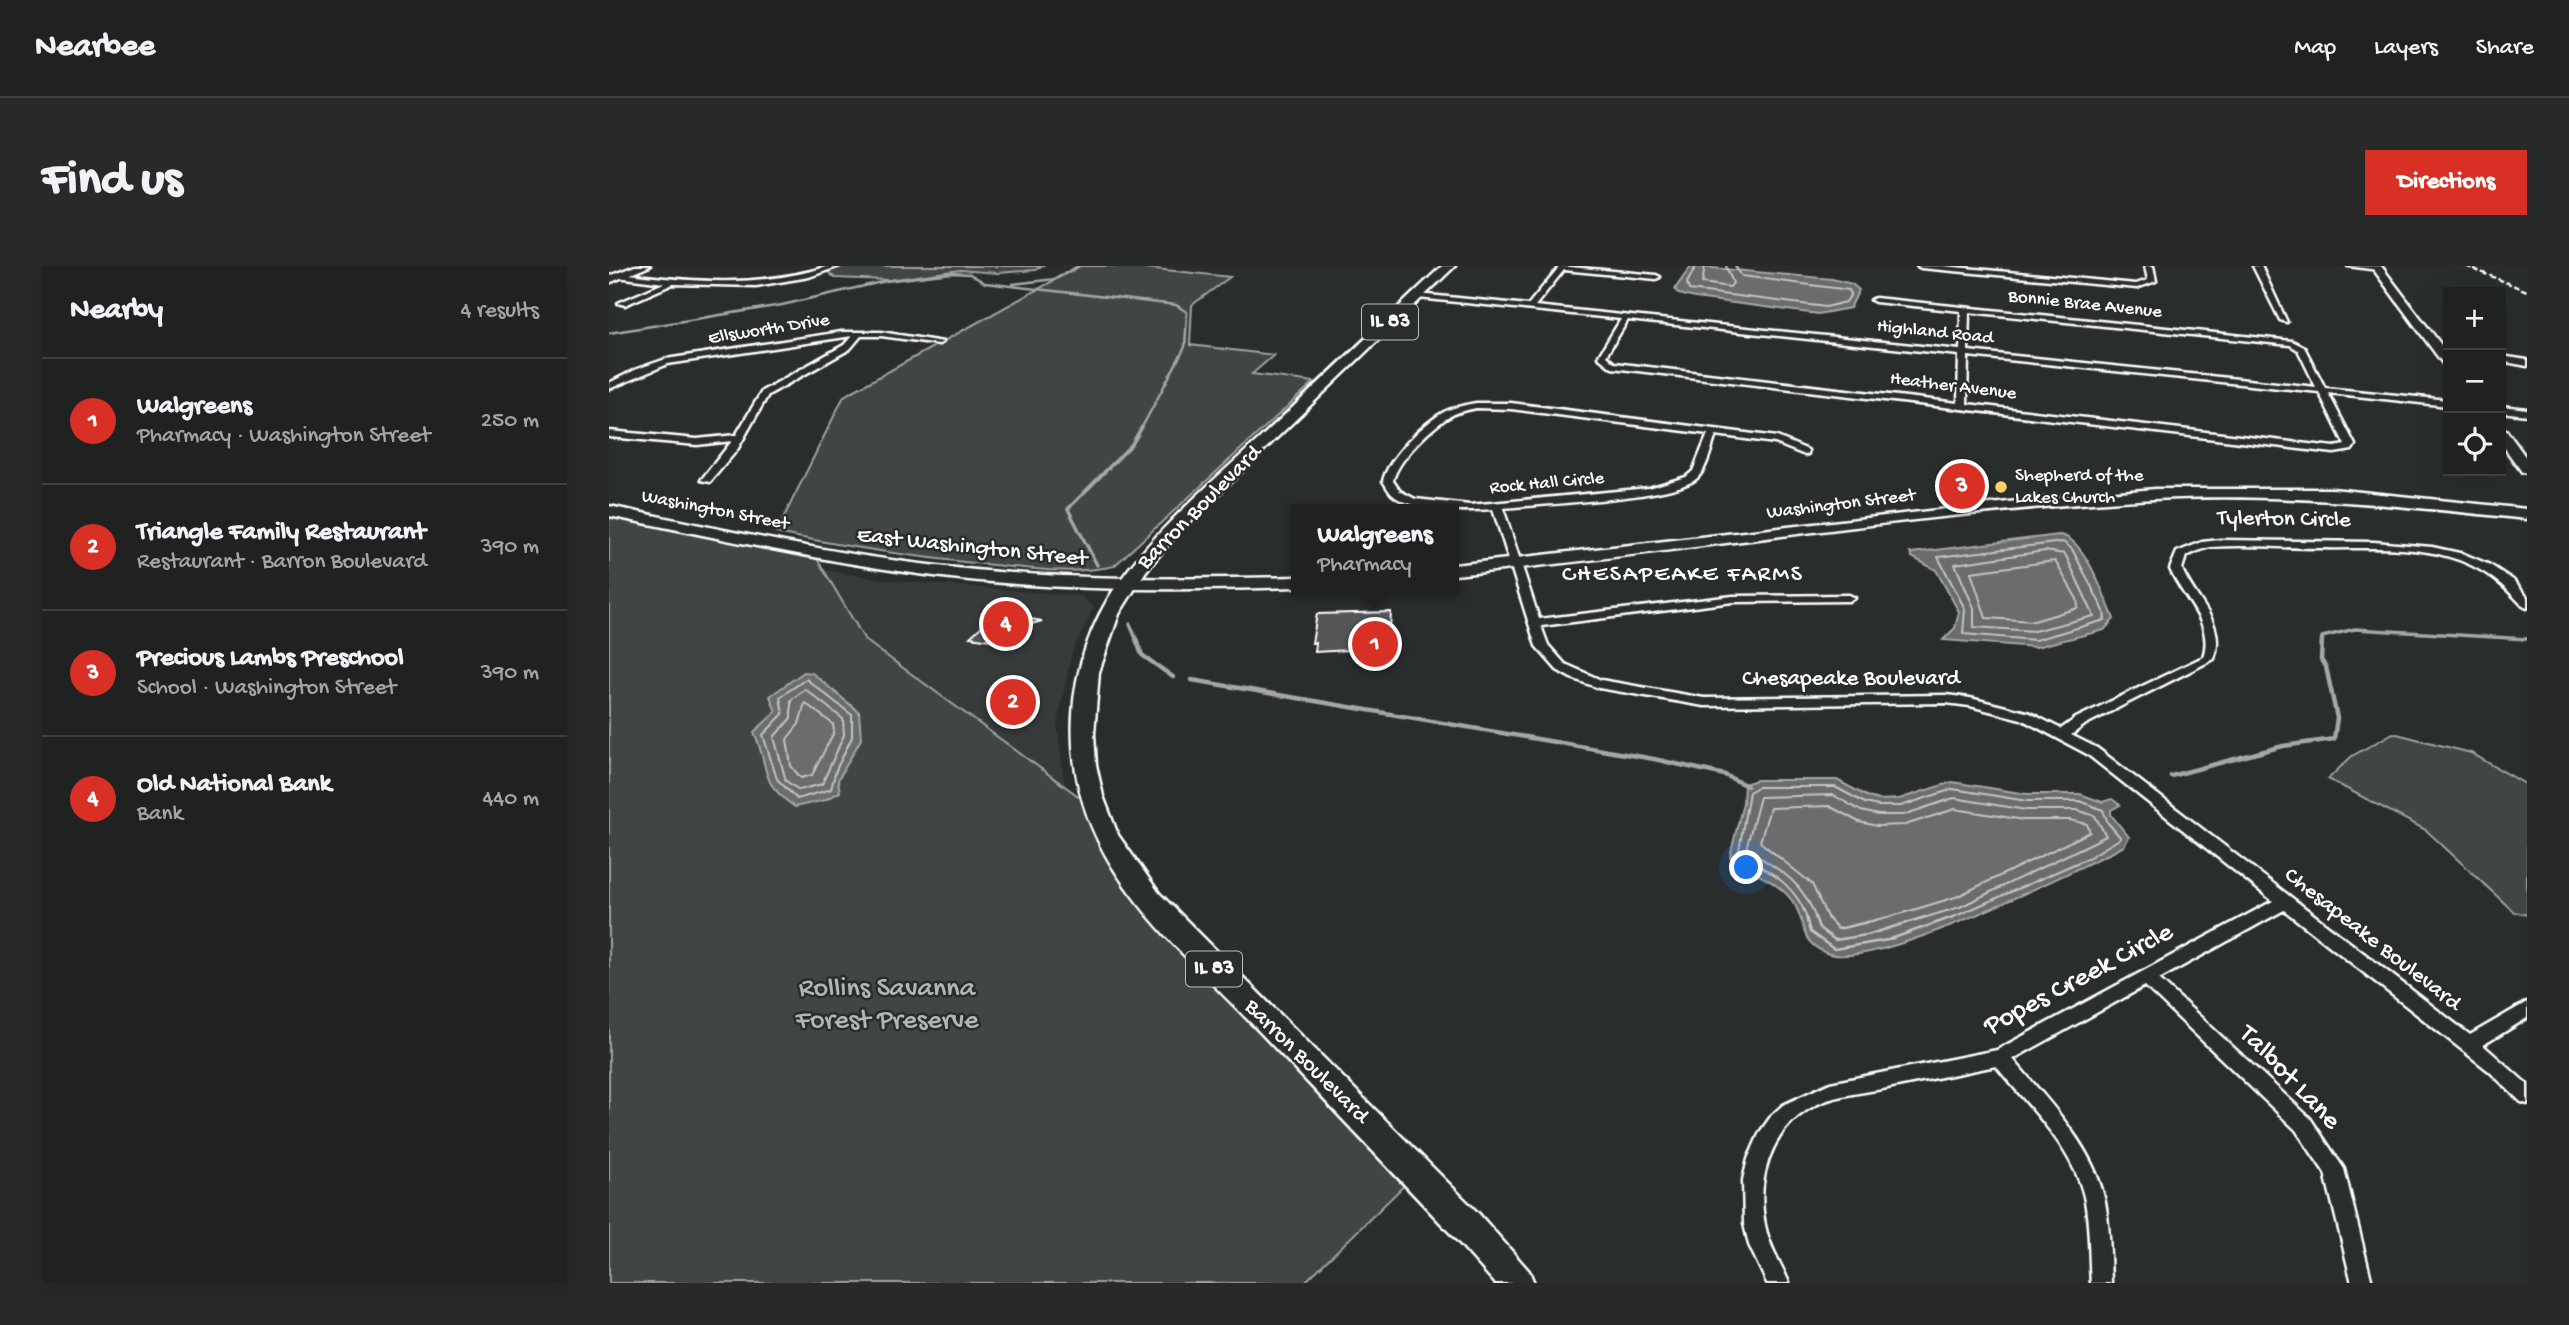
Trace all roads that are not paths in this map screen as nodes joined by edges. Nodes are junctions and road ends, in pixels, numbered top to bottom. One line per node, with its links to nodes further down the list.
1 (645, 266): 11 (main road)
2 (836, 266): 12 (street)
3 (1449, 266): 13 (main road, Barron Boulevard / IL 83)
4 (1921, 266): 5 (street)
5 (2149, 266)
6 (2257, 266): 19 (street)
7 (2352, 266): 9 (street)
8 (1563, 267): 10 (street); 16 (street)
9 (2377, 267): 23 (main road)
10 (1656, 277)
11 (615, 278): 12 (street)
12 (672, 282): 15 (street)
13 (1418, 296): 16 (street, Highland Road); 50 (main road, Barron Boulevard / IL 83)
14 (1875, 300): 17 (street, Bonnie Brae Avenue)
15 (622, 303)
16 (1530, 307): 18 (street, Highland Road)
17 (1965, 309): 22 (street); 27 (street, Bonnie Brae Avenue)
18 (1626, 317): 22 (street, Highland Road); 29 (street, Heather Avenue)
19 (2284, 320)
20 (859, 334): 21 (street, Ellsworth Drive); 26 (street, Ellsworth Drive); 34 (street)
21 (939, 342)
22 (1964, 353): 27 (street, Highland Road); 29 (street)
23 (2443, 353)
24 (2506, 360): 25 (street)
25 (2527, 363)
26 (609, 386)
27 (2322, 391): 28 (street, Highland Road); 29 (street, Heather Avenue)
28 (2443, 403)
29 (1962, 406)
30 (2506, 410): 31 (street)
31 (2527, 412)
32 (1713, 432): 36 (street); 39 (street); 43 (street, Rock Hall Circle)
33 (609, 434): 34 (street)
34 (739, 438): 38 (street)
35 (2506, 440): 37 (main road)
36 (1805, 452)
37 (2527, 469)
38 (706, 480)
39 (1396, 493): 40 (street); 41 (street, Rock Hall Circle)
40 (1383, 496)
41 (1424, 504)
42 (1459, 505): 43 (street, Rock Hall Circle)
43 (1497, 506): 47 (street, Chesapeake Boulevard)
44 (609, 511): 46 (main road, Washington Street)
45 (2527, 514): 47 (main road, Washington Street)
46 (813, 552): 50 (main road, East Washington Street)
47 (1516, 563): 48 (main road, Washington Street); 53 (street, Chesapeake Boulevard)
48 (1459, 569)
49 (1291, 582): 50 (main road)
50 (1127, 585): 61 (main road, Barron Boulevard / IL 83)
51 (1849, 598): 53 (street)
52 (2527, 604): 54 (street, Tylerton Circle)
53 (1534, 623): 54 (street, Chesapeake Boulevard)
54 (2063, 734): 55 (street, Chesapeake Boulevard)
55 (2285, 902): 56 (street, Popes Creek Circle); 58 (street, Chesapeake Boulevard)
56 (2145, 978): 59 (street, Popes Creek Circle); 64 (street, Talbot Lane)
57 (2527, 1010): 58 (street)
58 (2469, 1045): 60 (street, Chesapeake Boulevard)
59 (2000, 1057): 62 (street, Popes Creek Circle); 63 (street)
60 (2527, 1096)
61 (1517, 1283)
62 (1779, 1283)
63 (2101, 1283)
64 (2362, 1283)

